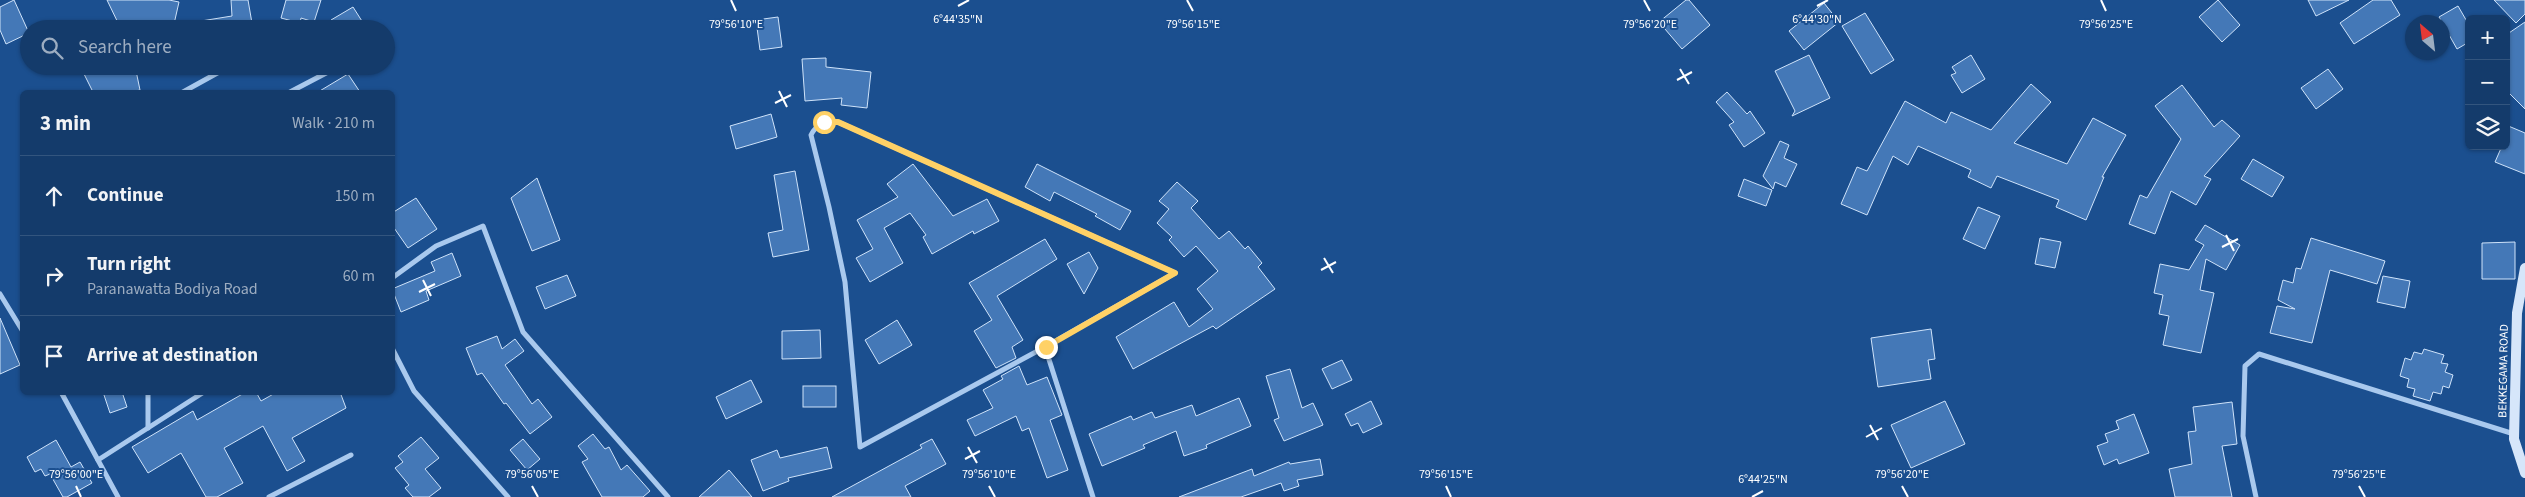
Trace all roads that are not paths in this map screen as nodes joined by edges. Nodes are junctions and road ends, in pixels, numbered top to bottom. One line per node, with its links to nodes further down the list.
1 (214, 75): 3 (street)
2 (322, 75): 4 (street)
3 (187, 90)
4 (294, 90)
5 (2525, 268): 15 (street, BEKKEGAMA ROAD)
6 (395, 276): 23 (street)
7 (0, 294): 8 (street)
8 (20, 327)
9 (1046, 347): 9 (street); 19 (street)
10 (395, 354): 22 (street)
11 (63, 395): 17 (street)
12 (148, 395): 14 (street)
13 (199, 395): 14 (street)
14 (148, 428): 17 (street)
15 (2514, 434): 18 (street, BEKKEGAMA ROAD); 24 (street)
16 (351, 455): 21 (street)
17 (98, 460): 20 (street)
18 (2525, 473)
19 (1092, 496)
20 (118, 497)
21 (269, 497)
22 (508, 497)
23 (668, 497)
24 (2256, 497)

